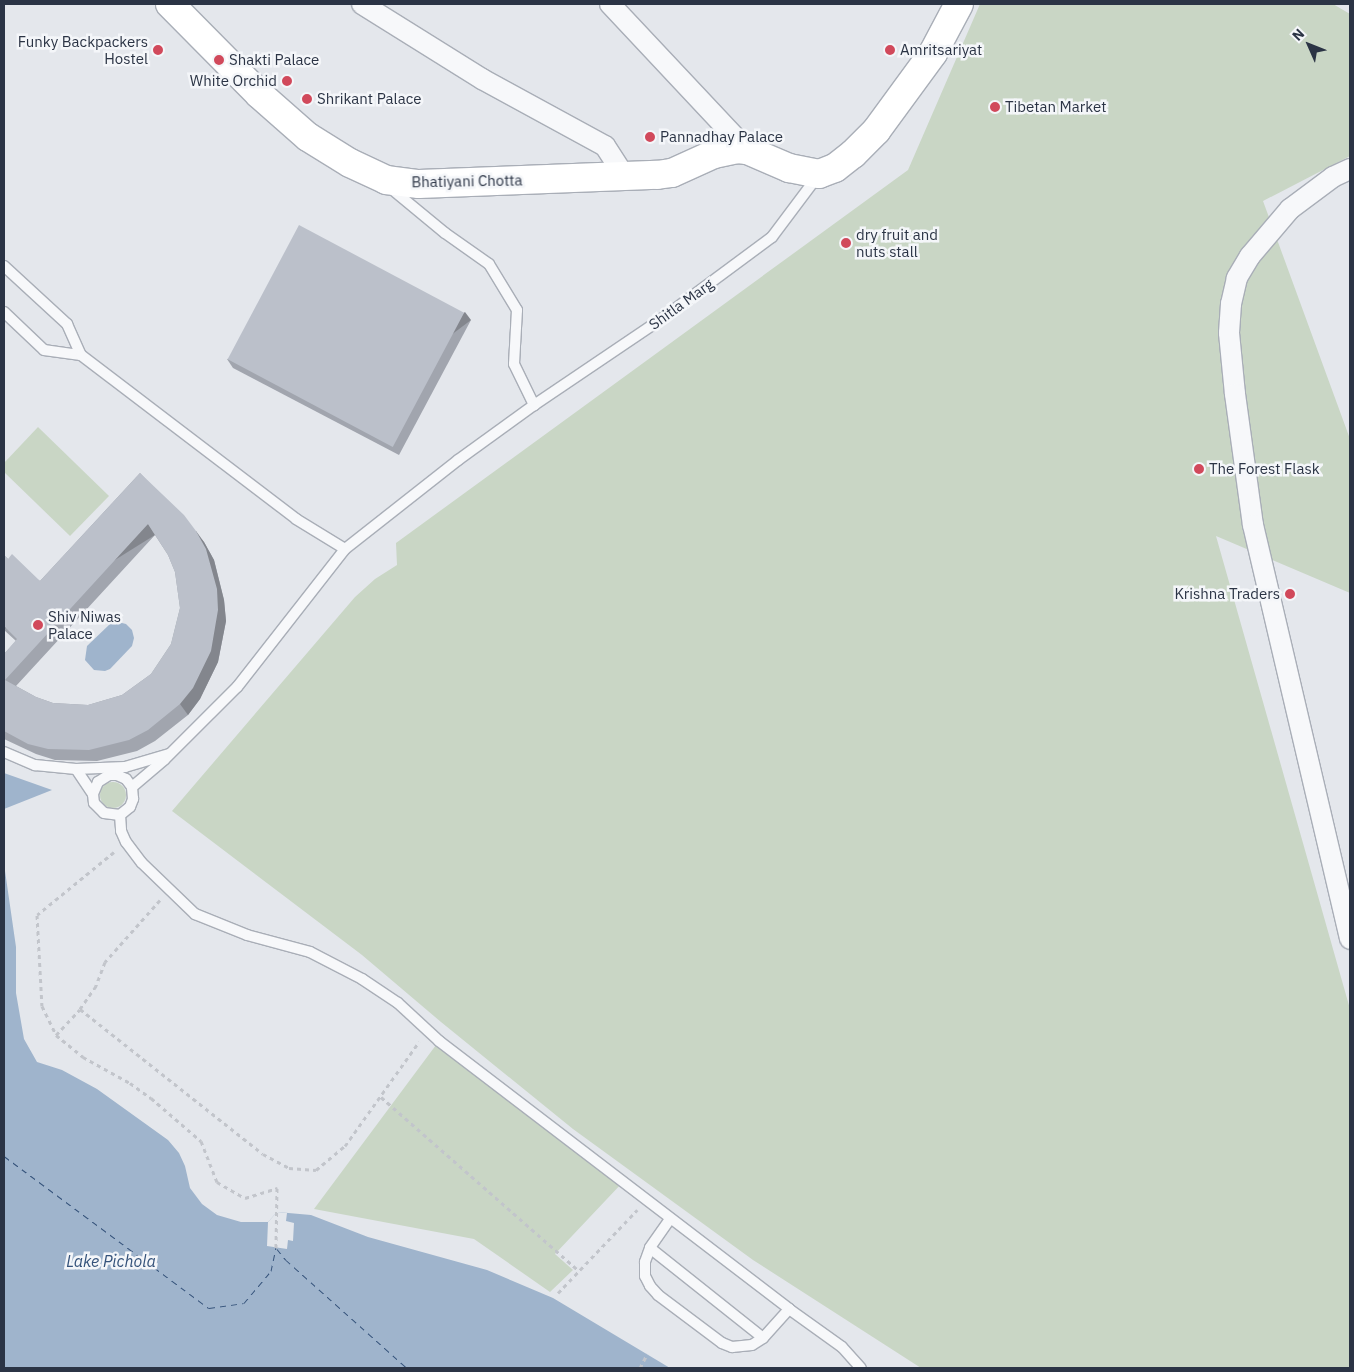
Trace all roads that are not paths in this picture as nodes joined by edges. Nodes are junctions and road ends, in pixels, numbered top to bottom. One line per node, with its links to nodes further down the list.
1 (170, 4): 9 (main road, Bhatiyani Chotta)
2 (362, 4): 8 (street)
3 (610, 4): 5 (street)
4 (950, 8): 7 (main road, Shitla Marg)
5 (747, 150): 7 (main road, Bhatiyani Chotta); 8 (main road, Bhatiyani Chotta)
6 (1350, 169): 21 (street)
7 (819, 174): 13 (lane, Shitla Marg)
8 (624, 175): 9 (main road, Bhatiyani Chotta)
9 (386, 180): 13 (lane)
10 (4, 266): 12 (lane)
11 (4, 312): 12 (lane)
12 (81, 355): 14 (lane)
13 (534, 406): 14 (lane, Shitla Marg)
14 (345, 549): 16 (lane, Shitla Marg)
15 (4, 752): 17 (lane)
16 (170, 754): 17 (lane); 18 (lane, Shitla Marg)
17 (76, 769): 19 (lane)
18 (132, 787): 19 (lane); 20 (lane)
19 (93, 794): 20 (lane)
20 (120, 815): 22 (lane)
21 (1349, 928)
22 (670, 1219): 23 (lane); 24 (lane)
23 (650, 1248): 25 (lane); 25 (lane)
24 (789, 1309): 25 (lane); 26 (lane)
25 (763, 1338)
26 (861, 1368)

